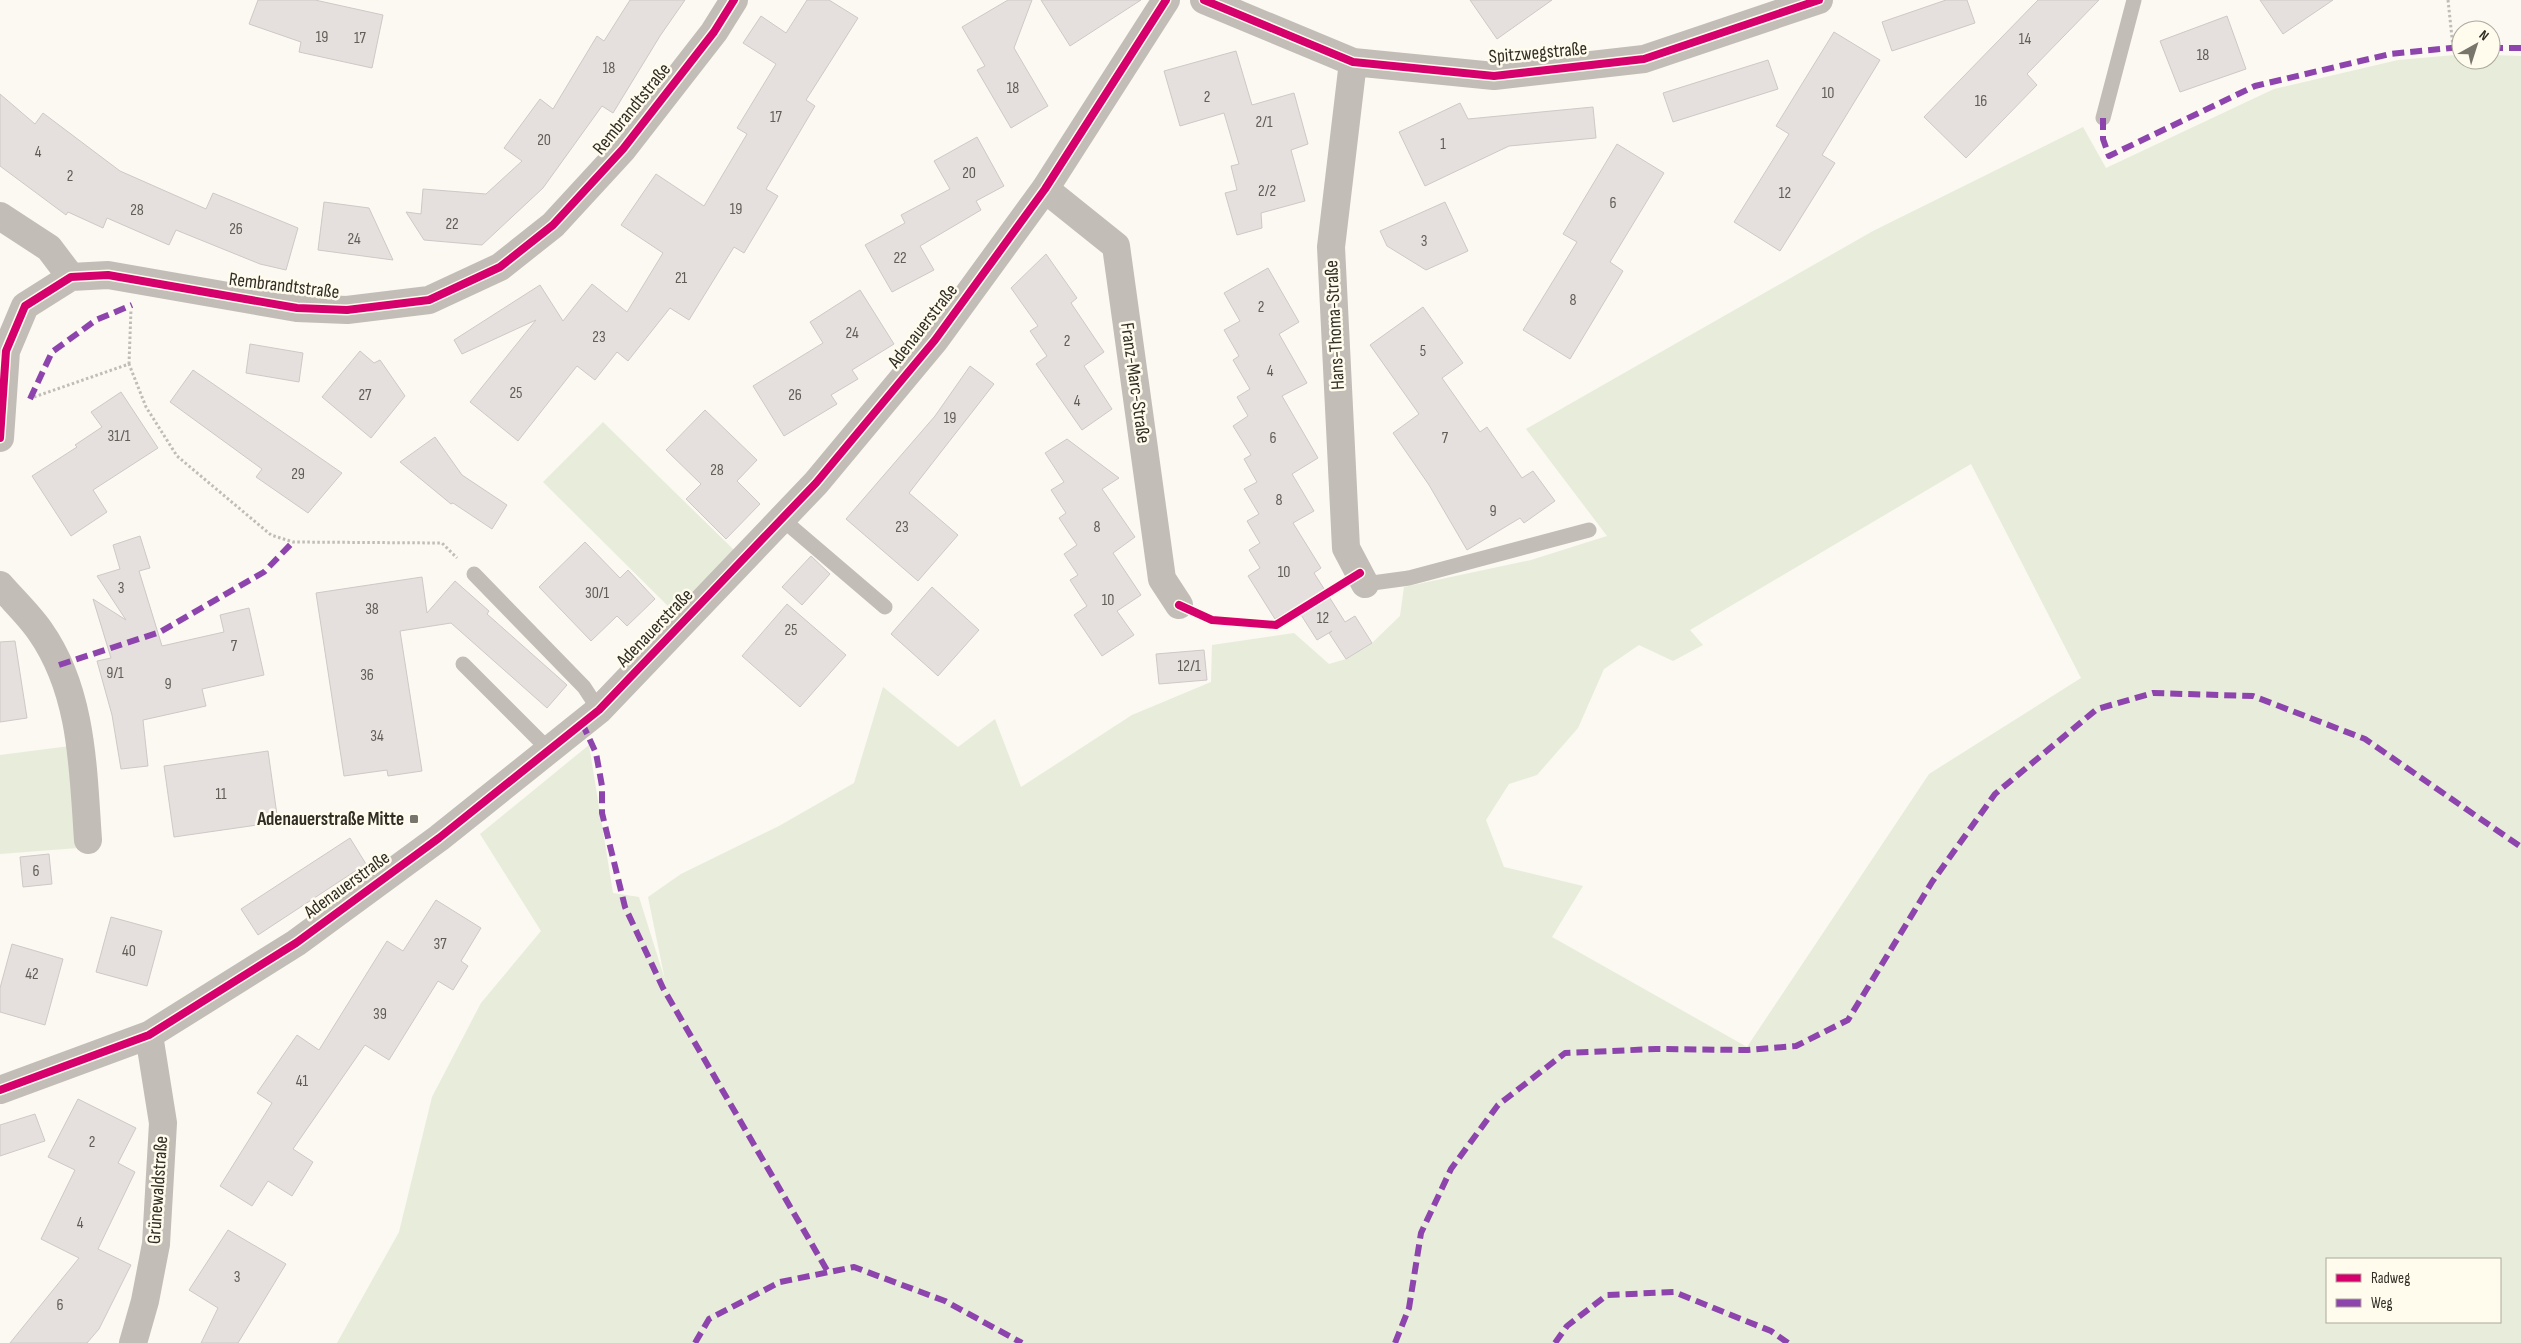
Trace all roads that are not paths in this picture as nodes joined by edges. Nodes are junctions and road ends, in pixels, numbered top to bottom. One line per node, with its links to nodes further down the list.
1 (734, 0): 10 (street, Rembrandtstraße)
2 (1166, 0): 8 (street, Adenauerstraße)
3 (1204, 0): 6 (street, Spitzwegstraße)
4 (1819, 0): 6 (street, Spitzwegstraße)
5 (2134, 0): 7 (lane)
6 (1353, 62): 15 (street, Hans-Thoma-Straße)
7 (2103, 118)
8 (1045, 189): 12 (street, Adenauerstraße); 17 (street, Franz-Marc-Straße)
9 (0, 216): 10 (street)
10 (71, 278): 11 (street, Rembrandtstraße)
11 (0, 438)
12 (782, 518): 18 (lane); 20 (street, Adenauerstraße)
13 (1588, 530): 15 (lane)
14 (474, 574): 20 (lane)
15 (1365, 584)
16 (0, 585): 22 (street)
17 (1178, 605)
18 (885, 607)
19 (463, 664): 21 (lane)
20 (599, 710): 21 (street, Adenauerstraße)
21 (549, 750): 23 (street, Adenauerstraße)
22 (88, 840)
23 (149, 1035): 24 (street, Adenauerstraße); 25 (street, Grünewaldstraße)
24 (0, 1090)
25 (133, 1343)

